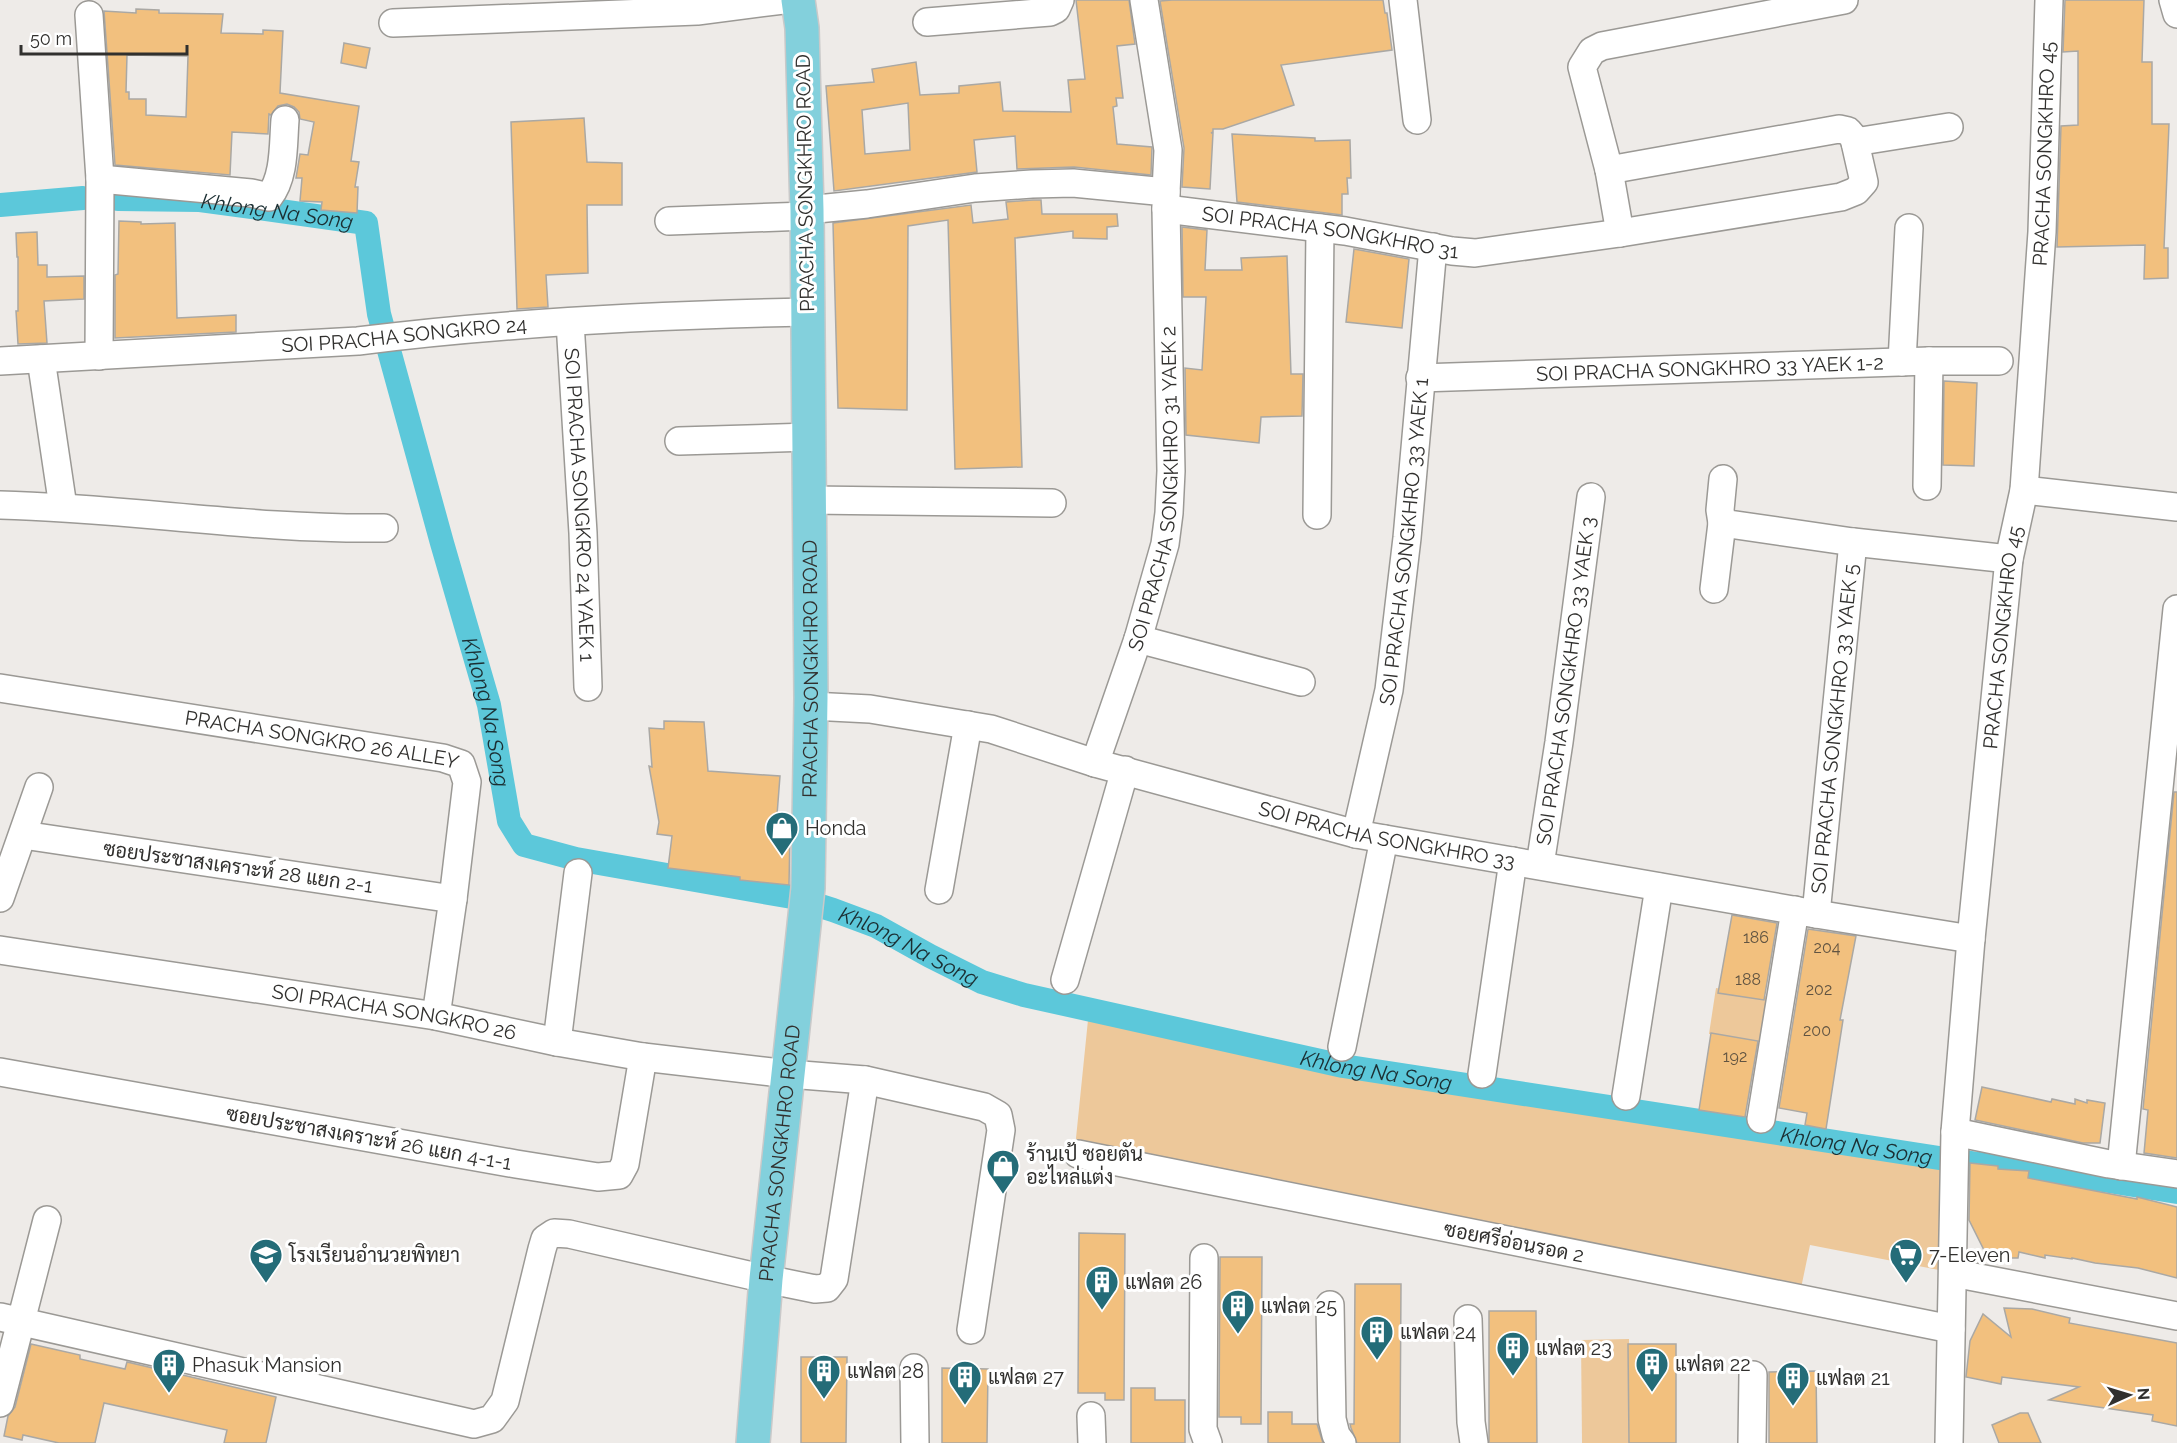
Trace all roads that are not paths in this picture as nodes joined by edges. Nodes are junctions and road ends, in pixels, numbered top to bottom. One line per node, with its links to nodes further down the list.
1 (783, 0): 12 (street)
2 (798, 0): 20 (main road, PRACHA SONGKHRO ROAD)
3 (1060, 0): 11 (street)
4 (1144, 0): 19 (street, SOI PRACHA SONGKHRO 31 YAEK 2)
5 (1402, 0): 14 (street)
6 (1844, 0): 17 (street)
7 (2049, 0): 39 (street, PRACHA SONGKHRO 45)
8 (2172, 0): 9 (street)
9 (2177, 14)
10 (89, 15): 18 (street)
11 (927, 22)
12 (393, 23)
13 (285, 120): 18 (street)
14 (1417, 120)
15 (1949, 127): 16 (street)
16 (1855, 142): 17 (street); 24 (street, SOI PRACHA SONGKHRO 31)
17 (1609, 170): 24 (street)
18 (100, 179): 28 (street)
19 (1166, 200): 20 (street, SOI PRACHA SONGKHRO 31); 22 (street, SOI PRACHA SONGKHRO 31); 53 (street, SOI PRACHA SONGKHRO 31 YAEK 2)
20 (807, 213): 21 (street, SOI PRACHA SONGKHRO 31); 26 (main road, PRACHA SONGKHRO ROAD)
21 (669, 221)
22 (1320, 228): 25 (street, SOI PRACHA SONGKHRO 31); 46 (street)
23 (1909, 228): 33 (street)
24 (1620, 233): 25 (street, SOI PRACHA SONGKHRO 31)
25 (1433, 247): 34 (street, SOI PRACHA SONGKHRO 33 YAEK 1)
26 (808, 312): 27 (street, SOI PRACHA SONGKRO 24); 35 (main road, PRACHA SONGKHRO ROAD)
27 (570, 322): 28 (street, SOI PRACHA SONGKRO 24); 55 (street, SOI PRACHA SONGKRO 24 YAEK 1)
28 (99, 356): 29 (street, SOI PRACHA SONGKRO 24)
29 (41, 359): 30 (street, SOI PRACHA SONGKRO 24); 44 (street)
30 (0, 361)
31 (1929, 361): 32 (street, SOI PRACHA SONGKHRO 33 YAEK 1-2); 33 (street, SOI PRACHA SONGKHRO 33 YAEK 1-2); 38 (street)
32 (1999, 361)
33 (1902, 362): 34 (street, SOI PRACHA SONGKHRO 33 YAEK 1-2)
34 (1420, 378): 62 (street, SOI PRACHA SONGKHRO 33 YAEK 1)
35 (809, 436): 36 (street); 41 (main road, PRACHA SONGKHRO ROAD)
36 (679, 441)
37 (1723, 479): 47 (street)
38 (1927, 486)
39 (2024, 490): 45 (street); 50 (street, PRACHA SONGKHRO 45)
40 (1591, 497): 66 (street, SOI PRACHA SONGKHRO 33 YAEK 3)
41 (809, 500): 42 (street); 57 (main road, PRACHA SONGKHRO ROAD)
42 (1052, 503)
43 (0, 506): 44 (street)
44 (63, 507): 48 (street)
45 (2177, 507)
46 (1317, 515)
47 (1722, 523): 49 (street, SOI PRACHA SONGKHRO 33 YAEK 5); 51 (street)
48 (384, 528)
49 (1853, 542): 50 (street, SOI PRACHA SONGKHRO 33 YAEK 5); 73 (street, SOI PRACHA SONGKHRO 33 YAEK 5)
50 (2009, 559): 74 (street, PRACHA SONGKHRO 45)
51 (1714, 589)
52 (2177, 609): 89 (street)
53 (1138, 639): 54 (street); 59 (street, SOI PRACHA SONGKHRO 31 YAEK 2)
54 (1301, 682)
55 (588, 687)
56 (0, 688): 72 (street, PRACHA SONGKRO 26 ALLEY)
57 (811, 706): 58 (street, SOI PRACHA SONGKHRO 33); 82 (main road, PRACHA SONGKHRO ROAD)
58 (968, 725): 59 (street, SOI PRACHA SONGKHRO 33); 70 (street)
59 (1095, 763): 60 (street, SOI PRACHA SONGKHRO 33)
60 (1125, 770): 62 (street, SOI PRACHA SONGKHRO 33); 76 (street)
61 (39, 788): 63 (street)
62 (1356, 834): 64 (street, SOI PRACHA SONGKHRO 33)
63 (23, 835): 67 (street); 72 (street, ซอยประชาสงเคราะห์ 28 แยก 2-1)
64 (1384, 839): 65 (street, SOI PRACHA SONGKHRO 33); 79 (street)
65 (1513, 861): 66 (street, SOI PRACHA SONGKHRO 33); 83 (street)
66 (1540, 865): 69 (street, SOI PRACHA SONGKHRO 33)
67 (5, 869): 71 (street)
68 (578, 873): 78 (street)
69 (1659, 887): 73 (street, SOI PRACHA SONGKHRO 33); 85 (street)
70 (939, 890)
71 (0, 898)
72 (453, 899): 77 (street, PRACHA SONGKRO 26 ALLEY)
73 (1805, 912): 74 (street, SOI PRACHA SONGKHRO 33); 86 (street, SOI PRACHA SONGKHRO 33 YAEK 5)
74 (1971, 939): 87 (street, PRACHA SONGKHRO 45)
75 (0, 950): 77 (street, SOI PRACHA SONGKRO 26)
76 (1065, 980)
77 (436, 1016): 78 (street, SOI PRACHA SONGKRO 26)
78 (557, 1042): 80 (street, SOI PRACHA SONGKRO 26)
79 (1342, 1047)
80 (643, 1057): 81 (street, ซอยประชาสงเคราะห์ 26 แยก 4-1-1); 82 (street, SOI PRACHA SONGKRO 26)
81 (0, 1072)
82 (789, 1074): 84 (street, SOI PRACHA SONGKRO 26); 94 (main road, PRACHA SONGKHRO ROAD)
83 (1482, 1074)
84 (865, 1080): 94 (street); 100 (street, SOI PRACHA SONGKRO 26)
85 (1626, 1096)
86 (1761, 1119)
87 (1954, 1132): 89 (street); 93 (street, PRACHA SONGKHRO 45)
88 (1078, 1154): 99 (street, ซอยศรีอ่อนรอด 2)
89 (2121, 1166): 90 (street)
90 (2177, 1174)
91 (47, 1220): 98 (street)
92 (1204, 1258): 109 (street)
93 (1953, 1273): 96 (street); 99 (street)
94 (766, 1279): 105 (street); 106 (main road, PRACHA SONGKHRO ROAD)
95 (1330, 1305): 110 (street)
96 (2177, 1316)
97 (1468, 1318): 111 (street)
98 (10, 1319): 103 (street); 105 (street)
99 (1951, 1329): 113 (street)
100 (971, 1330)
101 (914, 1368): 107 (street)
102 (1753, 1375): 112 (street)
103 (0, 1402)
104 (1092, 1416): 108 (street)
105 (472, 1434)
106 (753, 1443)
107 (915, 1443)
108 (1092, 1443)
109 (1208, 1443)
110 (1342, 1443)
111 (1474, 1443)
112 (1752, 1443)
113 (1949, 1443)

